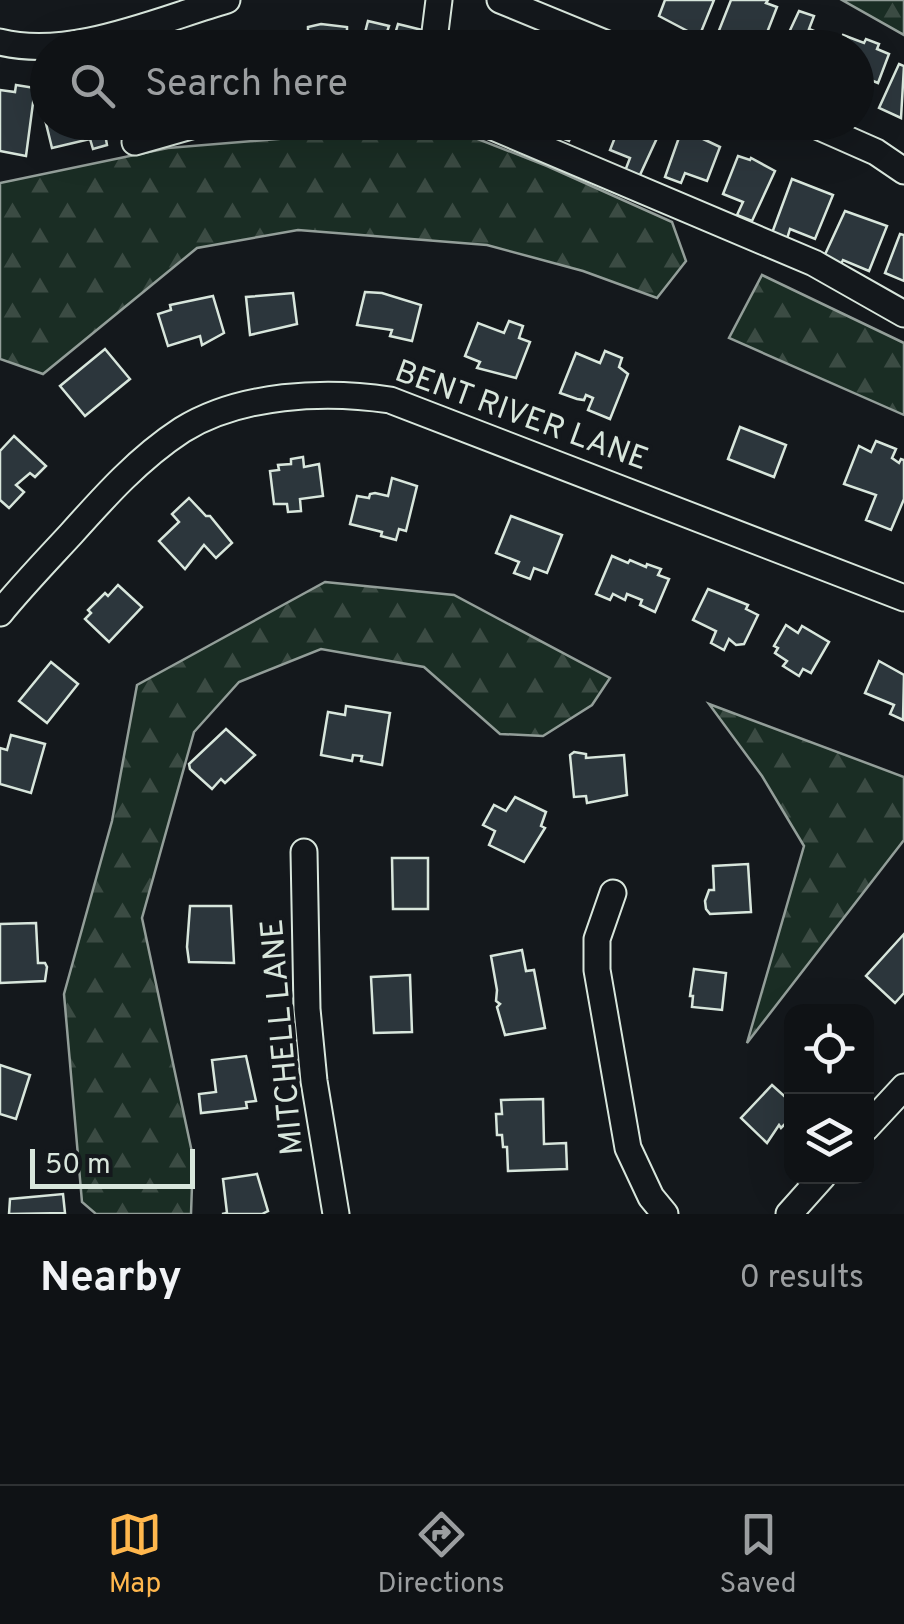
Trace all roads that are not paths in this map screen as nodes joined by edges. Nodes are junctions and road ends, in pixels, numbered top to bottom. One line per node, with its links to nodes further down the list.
1 (227, 0): 4 (street)
2 (439, 0): 5 (street)
3 (500, 0): 6 (street)
4 (122, 30)
5 (435, 30)
6 (573, 30)
7 (0, 42): 8 (street)
8 (30, 46)
9 (142, 140): 12 (street)
10 (524, 140): 14 (street)
11 (849, 140): 13 (street)
12 (135, 142)
13 (904, 171)
14 (904, 314)
15 (904, 598): 16 (street, BENT RIVER LANE)
16 (0, 613)
17 (304, 852): 22 (street, MITCHELL LANE)
18 (613, 893): 23 (street)
19 (904, 1087): 20 (street)
20 (874, 1119)
21 (816, 1184): 24 (street)
22 (336, 1214)
23 (665, 1214)
24 (789, 1214)

